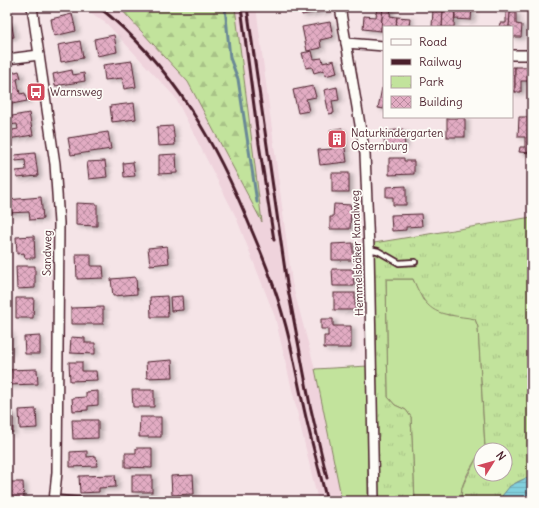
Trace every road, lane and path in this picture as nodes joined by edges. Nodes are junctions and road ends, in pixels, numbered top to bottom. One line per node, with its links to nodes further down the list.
1 (32, 7): 5 (street, Sandweg)
2 (340, 7): 3 (street, Hemmelsbäker Kanalweg)
3 (346, 43): 4 (street); 9 (street, Hemmelsbäker Kanalweg)
4 (383, 46)
5 (39, 54): 8 (street); 11 (street, Sandweg)
6 (513, 54): 7 (street)
7 (532, 55)
8 (7, 59)
9 (369, 249): 10 (lane); 13 (street, Hemmelsbäker Kanalweg)
10 (415, 262)
11 (54, 500): 12 (lane)
12 (87, 501)
13 (374, 501)

